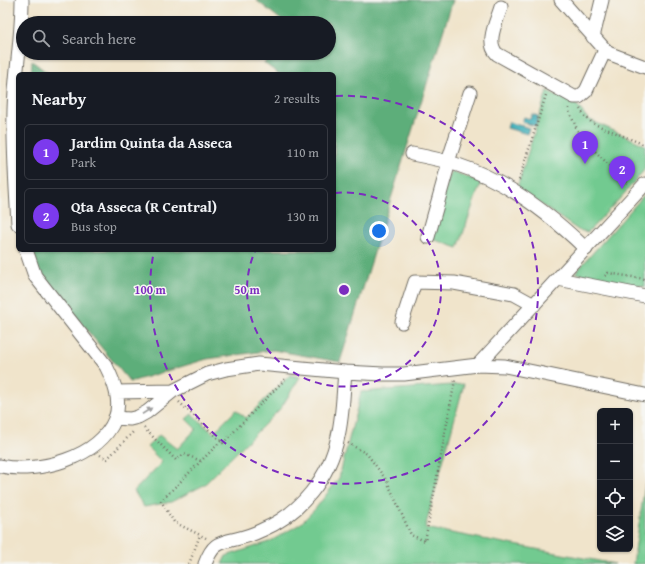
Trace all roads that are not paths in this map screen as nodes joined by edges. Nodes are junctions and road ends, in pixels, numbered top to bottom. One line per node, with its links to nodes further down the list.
1 (22, 0): 5 (street)
2 (561, 0): 6 (street)
3 (602, 0): 6 (street)
4 (501, 7): 7 (street)
5 (22, 16)
6 (593, 37): 7 (street)
7 (605, 50): 9 (street)
8 (19, 60): 10 (street)
9 (645, 67)
10 (17, 72)
11 (16, 88): 16 (street)
12 (470, 93): 14 (street)
13 (412, 154): 14 (street)
14 (448, 162): 17 (street); 18 (street)
15 (642, 188): 18 (street)
16 (16, 196)
17 (428, 237)
18 (586, 249): 20 (street)
19 (27, 252): 26 (street)
20 (558, 279): 21 (street); 22 (street)
21 (645, 296)
22 (534, 305): 23 (street); 24 (street)
23 (402, 322)
24 (478, 365): 25 (street); 28 (street)
25 (345, 372): 27 (street); 31 (street)
26 (116, 392): 27 (street); 29 (street)
27 (171, 392): 29 (street, one-way to 27)
28 (645, 395)
29 (115, 418): 30 (street)
30 (0, 466)
31 (205, 564)

